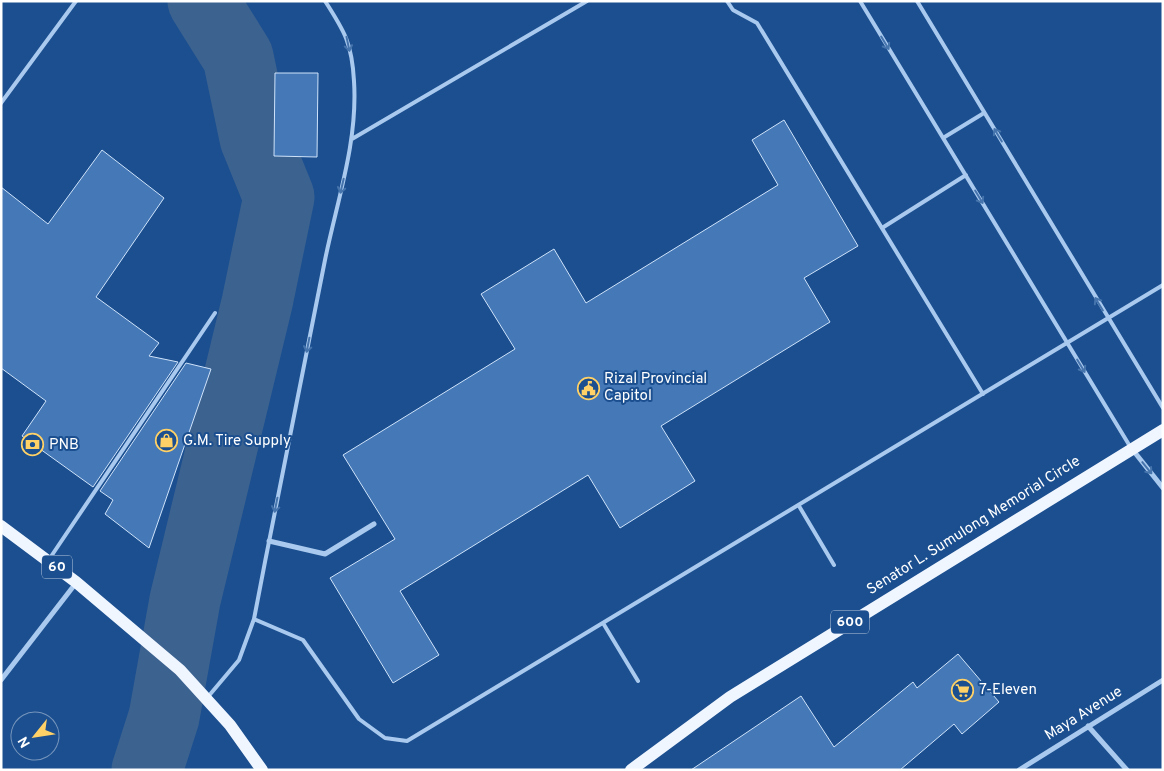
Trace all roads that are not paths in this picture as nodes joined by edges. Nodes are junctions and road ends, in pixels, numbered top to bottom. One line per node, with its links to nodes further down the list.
1 (76, 1): 7 (lane)
2 (326, 1): 10 (lane, one-way to 10)
3 (587, 1): 10 (lane)
4 (727, 1): 12 (lane)
5 (860, 1): 9 (lane, one-way to 9)
6 (917, 1): 8 (lane)
7 (1, 103)
8 (984, 113): 9 (lane); 15 (lane, one-way to 8)
9 (943, 138): 11 (lane)
10 (352, 139): 25 (lane, one-way to 25)
11 (966, 175): 12 (lane); 16 (lane, one-way to 16)
12 (882, 228): 17 (lane)
13 (1163, 285): 15 (lane)
14 (214, 312): 26 (lane)
15 (1108, 318): 16 (lane); 18 (lane)
16 (1067, 343): 17 (lane); 20 (lane, one-way to 20)
17 (983, 394): 22 (lane)
18 (1163, 408)
19 (1163, 430): 20 (main road, Senator L. Sumulong Memorial Circle / 600)
20 (1131, 449): 21 (street, one-way to 21); 37 (main road, Senator L. Sumulong Memorial Circle / 600)
21 (1163, 488)
22 (799, 506): 27 (lane); 30 (lane)
23 (374, 524): 25 (street)
24 (1, 526): 26 (main road, 60)
25 (269, 541): 29 (lane)
26 (49, 560): 28 (main road, 60)
27 (834, 565)
28 (76, 582): 31 (street); 34 (main road, 60)
29 (254, 619): 30 (lane); 34 (lane)
30 (603, 623): 33 (lane)
31 (1, 680)
32 (1163, 680): 35 (street, Maya Avenue)
33 (638, 681)
34 (206, 699): 36 (main road, 60)
35 (1088, 726): 38 (street, Maya Avenue); 39 (street)
36 (262, 770)
37 (631, 770)
38 (1018, 770)
39 (1126, 770)

